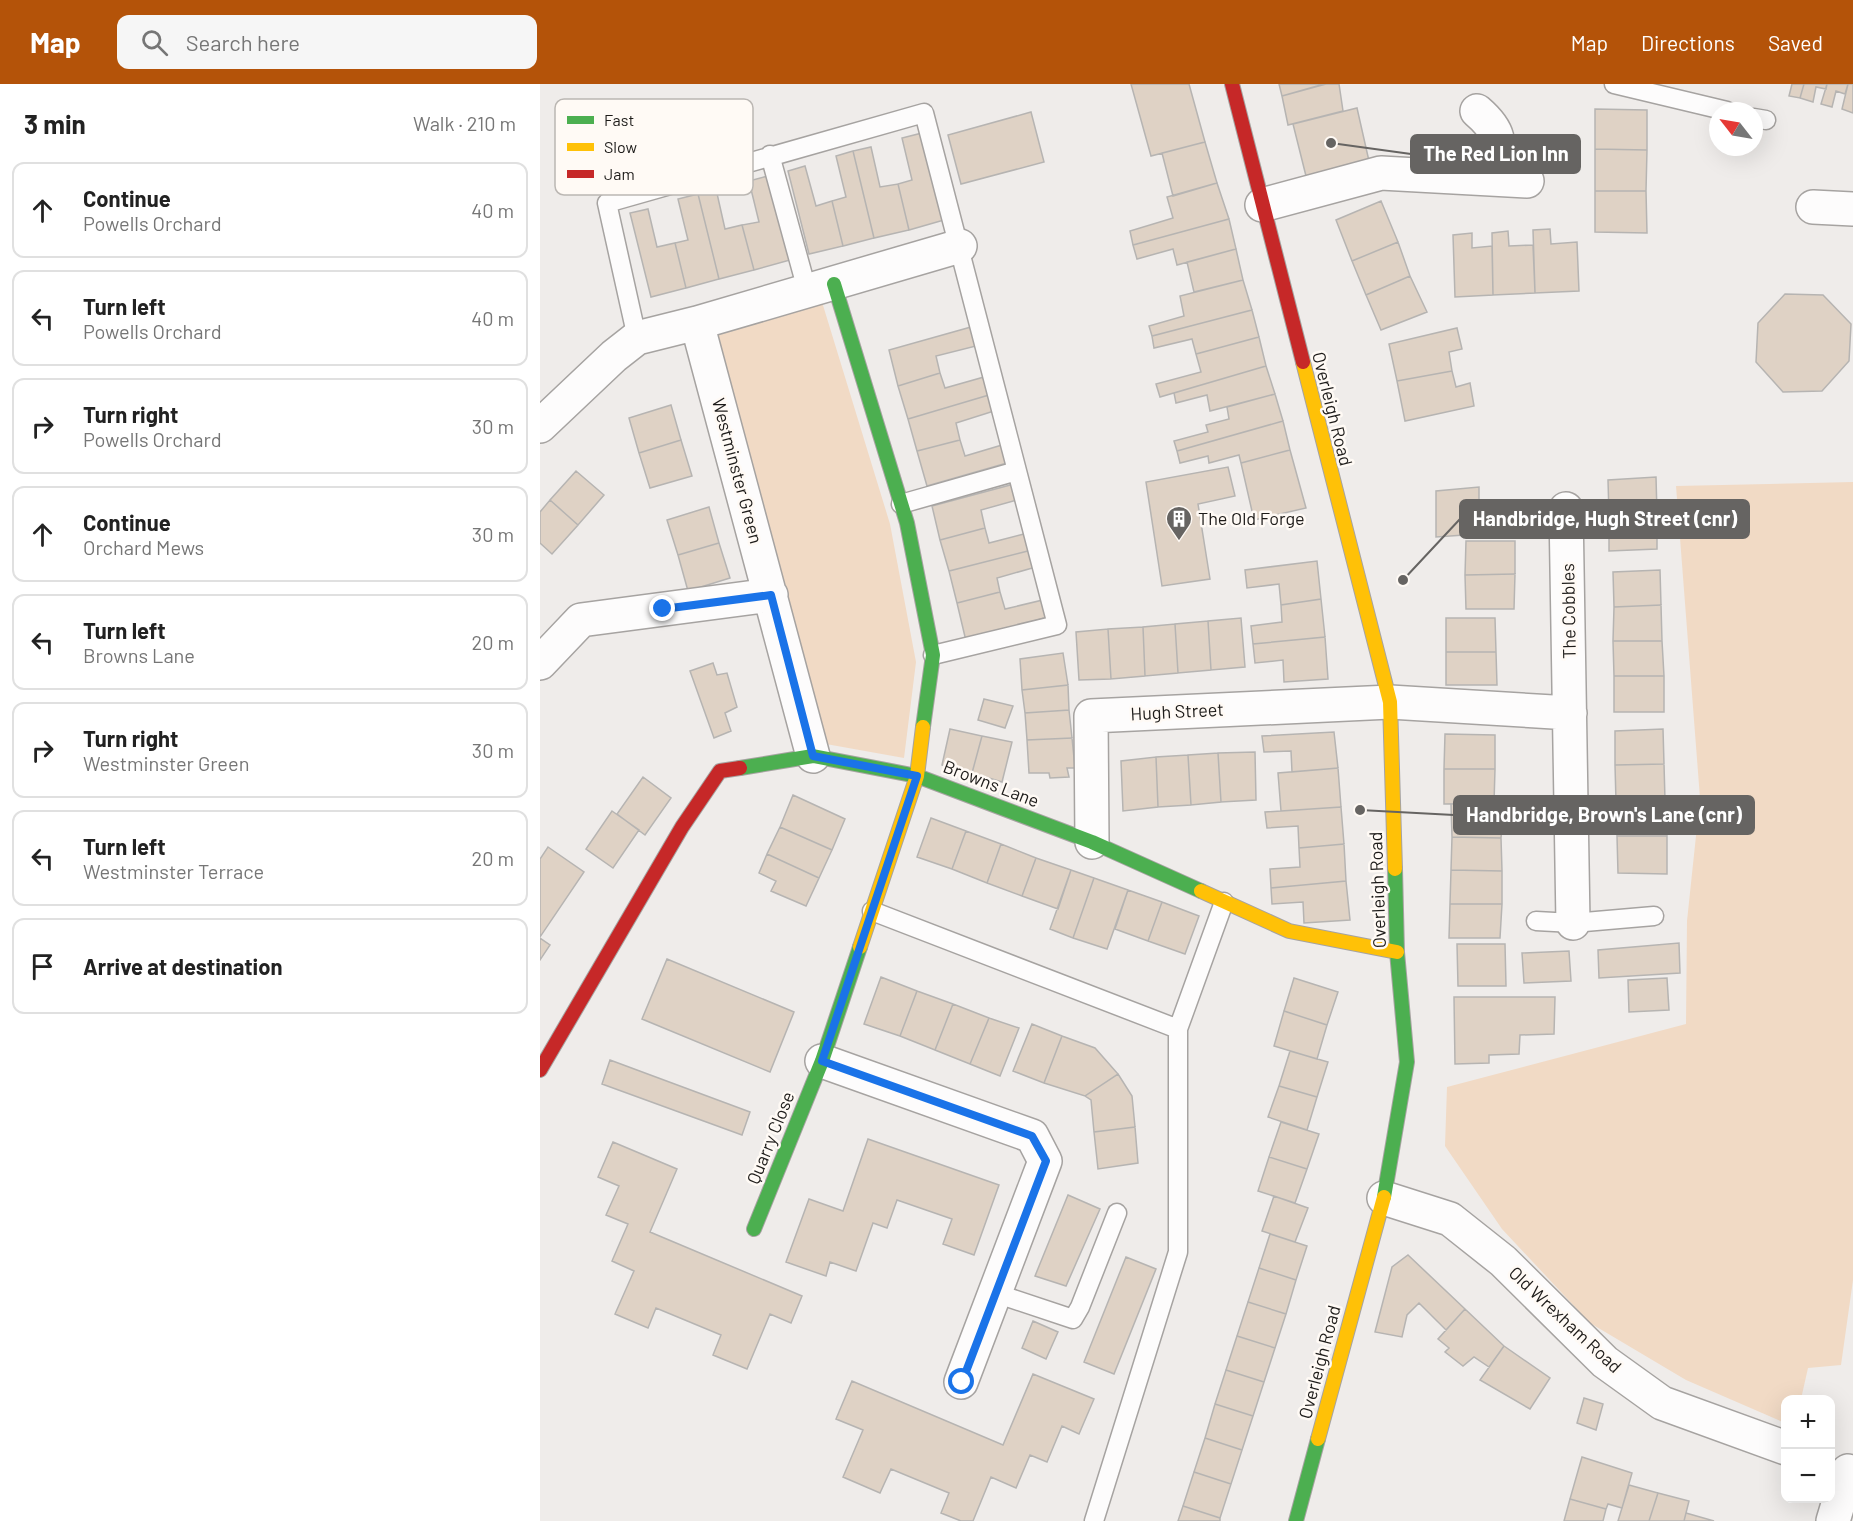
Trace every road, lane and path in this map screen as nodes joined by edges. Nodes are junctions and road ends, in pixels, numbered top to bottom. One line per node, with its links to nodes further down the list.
1 (1232, 84): 10 (street, Overleigh Road)
2 (1614, 84): 3 (lane)
3 (1709, 107)
4 (1477, 111): 7 (street)
5 (770, 155): 6 (lane); 13 (lane); 14 (lane)
6 (753, 160)
7 (1493, 178): 8 (street); 10 (street)
8 (1527, 181)
9 (634, 195): 16 (lane)
10 (1262, 205): 24 (street, Overleigh Road)
11 (1813, 207): 12 (street)
12 (1853, 209)
13 (960, 246): 14 (street); 18 (lane)
14 (821, 287): 15 (street); 19 (street)
15 (697, 323): 16 (street); 21 (street, Westminster Green)
16 (637, 338): 17 (street)
17 (540, 426)
18 (1017, 471): 19 (lane); 22 (lane)
19 (901, 504): 22 (street)
20 (1566, 509): 25 (street, The Cobbles)
21 (771, 595): 23 (street); 26 (street, Westminster Green)
22 (933, 655): 27 (street)
23 (540, 663)
24 (1390, 702): 25 (street); 28 (street, Hugh Street); 34 (street, Overleigh Road)
25 (1570, 713): 33 (street, The Cobbles)
26 (813, 756): 27 (street, Browns Lane); 37 (street, Browns Lane)
27 (917, 776): 28 (street, Browns Lane); 30 (street, Quarry Close)
28 (1092, 842): 29 (street, Browns Lane)
29 (1224, 902): 34 (street, Browns Lane); 35 (lane)
30 (872, 911): 35 (lane); 36 (street, Quarry Close)
31 (1654, 916): 33 (lane)
32 (1536, 921): 33 (lane)
33 (1573, 923)
34 (1397, 952): 38 (street, Overleigh Road)
35 (1178, 1029): 45 (lane)
36 (822, 1061): 40 (street, Quarry Close); 41 (street)
37 (540, 1070)
38 (1384, 1198): 43 (street, Old Wrexham Road); 46 (street, Overleigh Road)
39 (1117, 1213): 41 (lane)
40 (754, 1229)
41 (995, 1293): 42 (street)
42 (962, 1382)
43 (1781, 1447)
44 (1844, 1470): 47 (street)
45 (1094, 1521)
46 (1296, 1521)
47 (1833, 1521)

